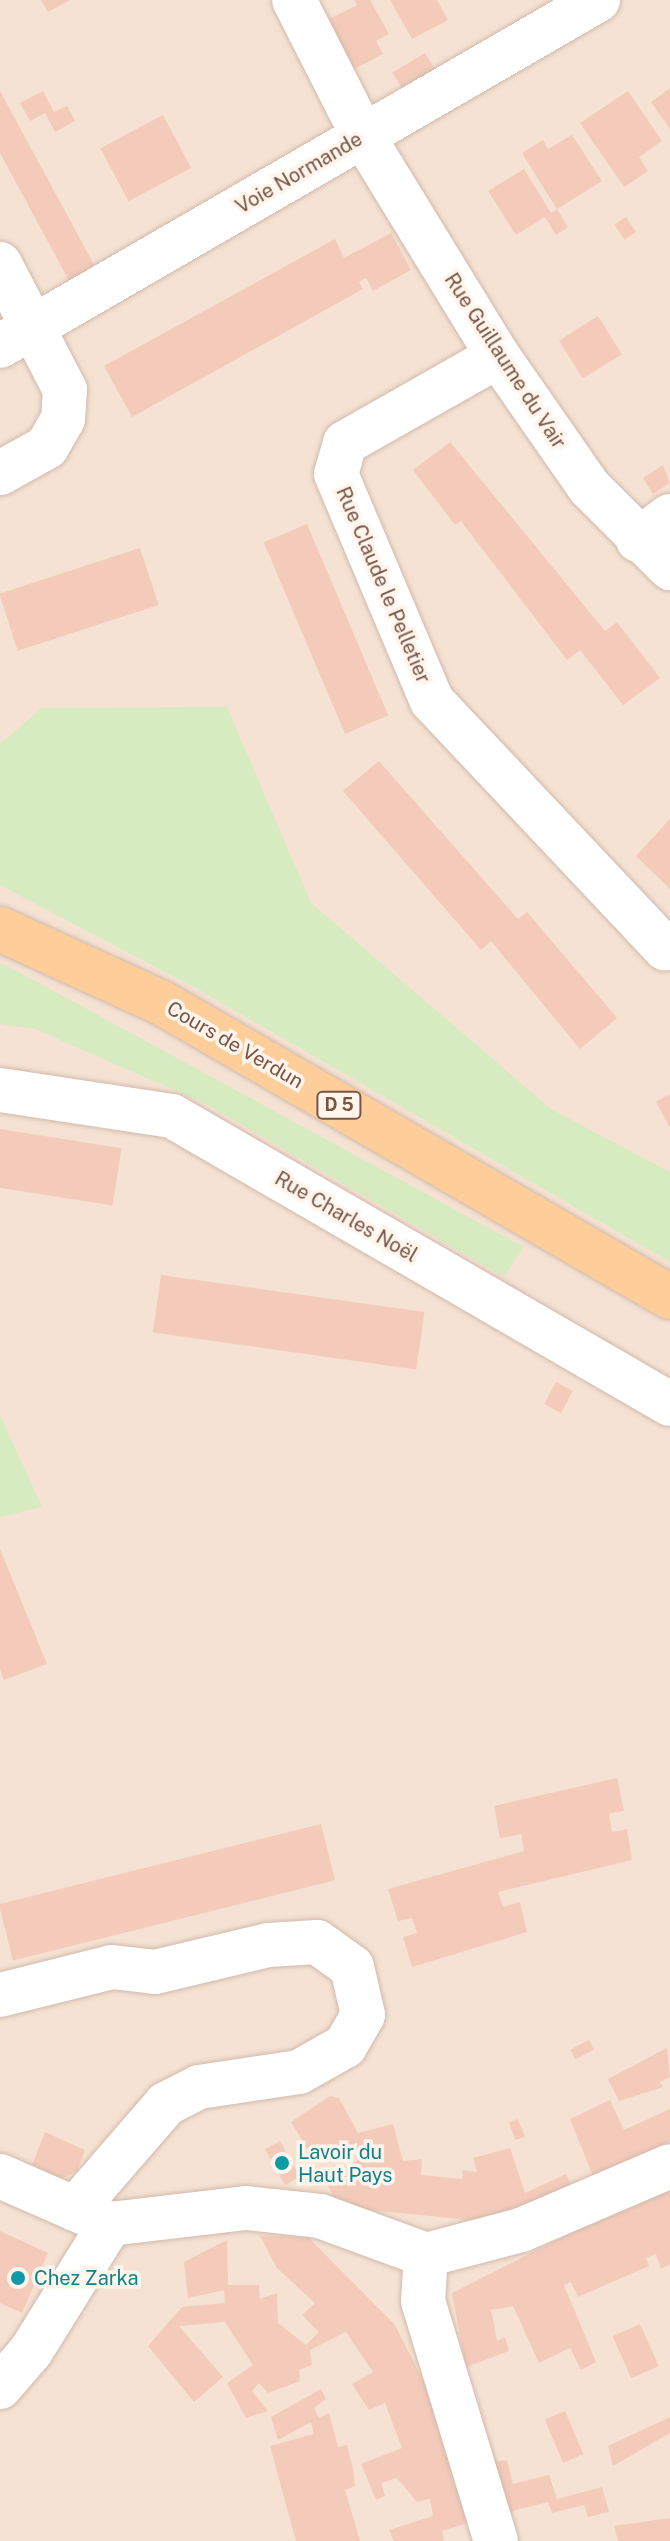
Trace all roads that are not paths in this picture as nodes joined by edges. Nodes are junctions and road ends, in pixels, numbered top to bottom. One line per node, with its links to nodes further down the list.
1 (294, 0): 3 (street, Rue Guillaume du Vair)
2 (598, 0): 3 (street, Voie Normande)
3 (363, 136): 5 (street, Voie Normande); 6 (street, Rue Guillaume du Vair)
4 (0, 264): 5 (street)
5 (17, 336): 7 (street)
6 (498, 356): 8 (street, Rue Guillaume du Vair); 10 (street, Rue Claude le Pelletier)
7 (0, 473)
8 (659, 541)
9 (0, 929): 12 (main road, Cours de Verdun / D 5)
10 (670, 944)
11 (0, 1090): 13 (street, Rue Charles Noël)
12 (670, 1297)
13 (670, 1404)
14 (0, 1995): 17 (street)
15 (670, 2166): 18 (street)
16 (0, 2176): 17 (street)
17 (93, 2217): 18 (street); 19 (street)
18 (426, 2255): 20 (street)
19 (0, 2387)
20 (496, 2541)

